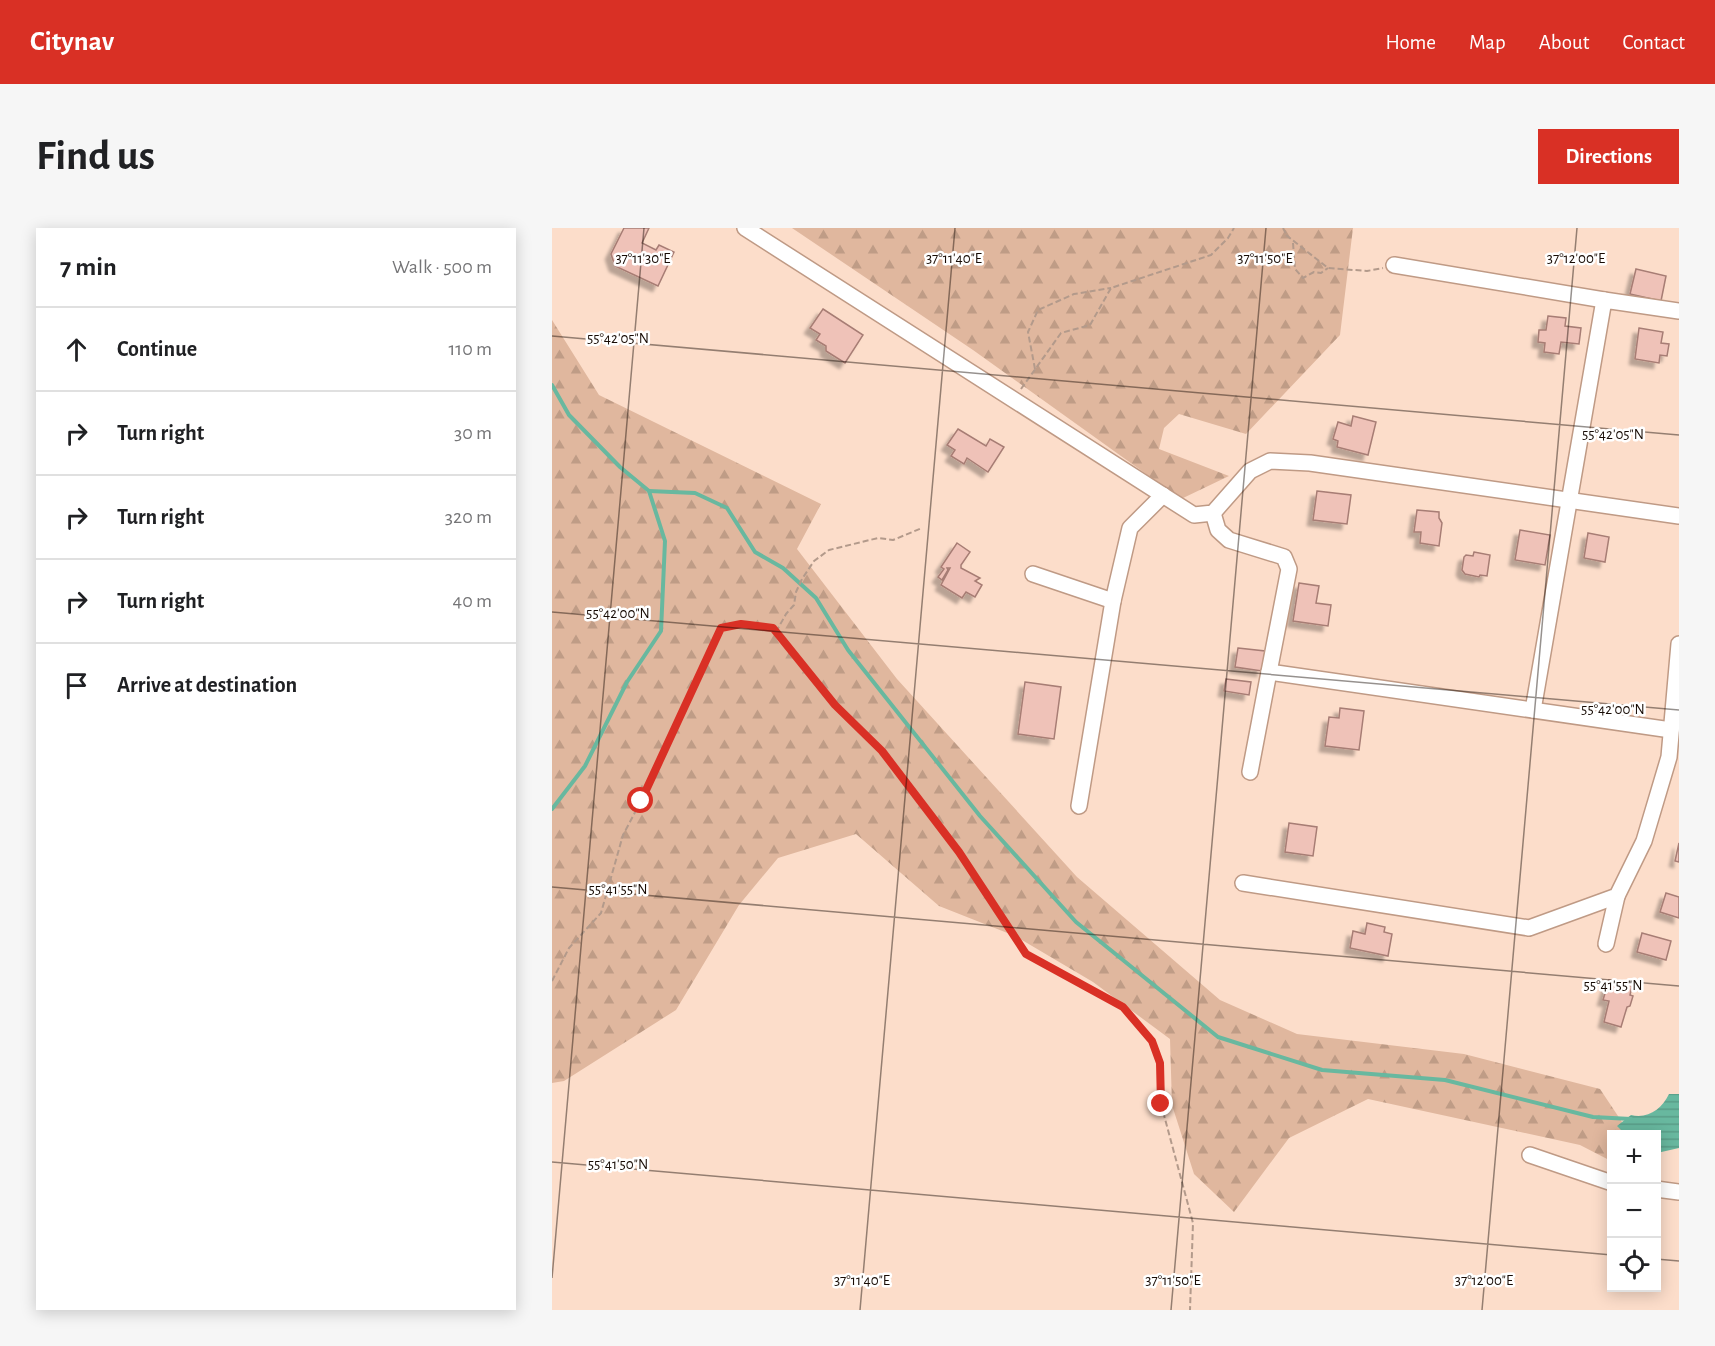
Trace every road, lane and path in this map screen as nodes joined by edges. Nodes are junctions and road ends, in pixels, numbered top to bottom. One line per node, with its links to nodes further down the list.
1 (745, 228): 12 (street)
2 (1234, 228): 7 (path)
3 (1283, 228): 4 (path)
4 (1286, 235): 6 (path); 6 (path)
5 (1394, 265): 6 (path); 8 (street)
6 (1328, 268)
7 (1111, 288): 10 (path); 10 (path)
8 (1604, 300): 9 (street); 13 (street)
9 (1679, 311)
10 (1035, 370): 11 (path)
11 (1020, 390)
12 (1163, 495): 14 (street); 18 (street)
13 (1570, 500): 14 (street); 15 (street); 22 (street)
14 (1214, 513): 21 (street)
15 (1679, 516)
16 (922, 528): 19 (path)
17 (1033, 574): 18 (street)
18 (1113, 601): 26 (street)
19 (776, 632): 30 (path); 35 (path)
20 (1679, 644): 23 (street)
21 (1269, 672): 22 (street); 25 (street)
22 (1533, 710): 23 (street)
23 (1671, 730): 24 (street)
24 (1674, 758): 28 (street)
25 (1250, 772)
26 (1079, 806)
27 (1243, 883): 28 (street)
28 (1617, 896): 29 (street)
29 (1606, 944)
30 (552, 981)
31 (1530, 1155): 32 (street)
32 (1607, 1182)
33 (1661, 1190): 34 (street)
34 (1679, 1192)
35 (1190, 1310)

